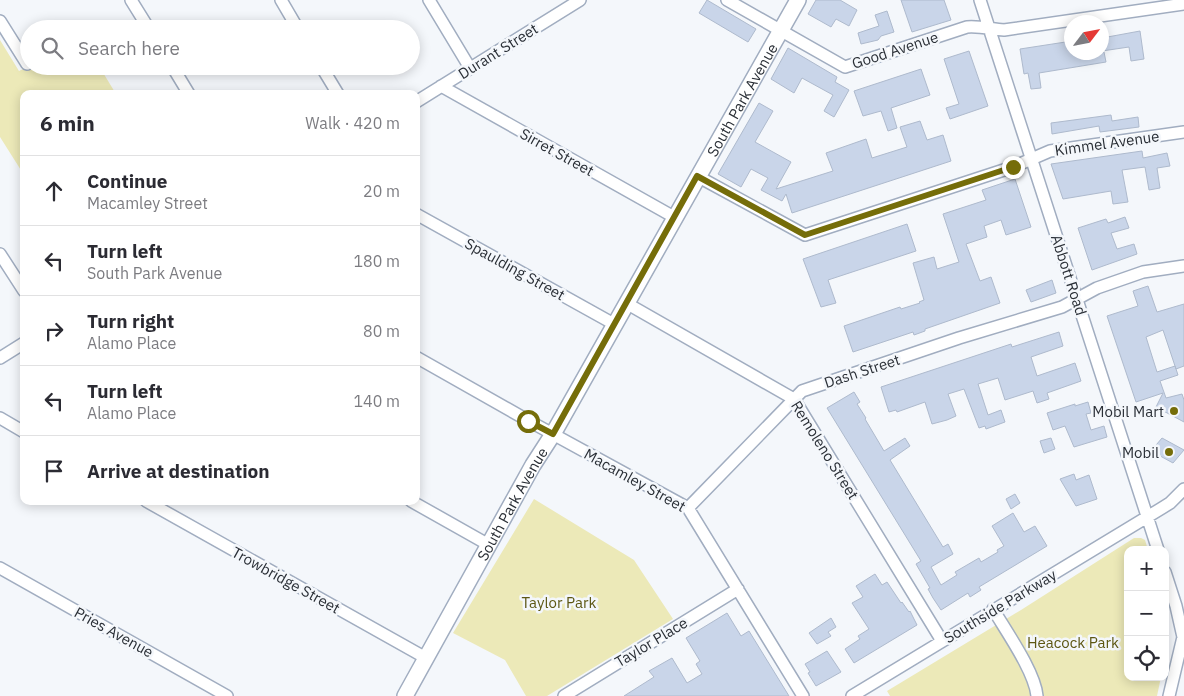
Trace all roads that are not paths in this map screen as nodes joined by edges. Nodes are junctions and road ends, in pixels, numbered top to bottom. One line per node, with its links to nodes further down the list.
1 (131, 0): 9 (street)
2 (281, 0): 10 (street)
3 (429, 0): 15 (street)
4 (580, 0): 15 (street, Durant Street)
5 (727, 0): 13 (street, Good Avenue)
6 (798, 0): 13 (main road, South Park Avenue)
7 (980, 0): 12 (street, Abbott Road)
8 (1184, 4): 12 (street, Good Avenue)
9 (143, 20)
10 (293, 20)
11 (0, 21): 14 (street)
12 (989, 29): 13 (street, Good Avenue); 23 (street, Abbott Road)
13 (780, 30): 24 (main road, South Park Avenue)
14 (20, 53)
15 (470, 68): 18 (street, Durant Street)
16 (177, 75): 19 (street)
17 (326, 75): 20 (street)
18 (441, 86): 21 (street, Durant Street); 26 (street, Sirret Street)
19 (187, 90)
20 (336, 90)
21 (420, 99)
22 (1184, 132): 23 (street, Kimmel Avenue)
23 (1031, 158): 24 (street, Kimmel Avenue); 30 (street, Abbott Road)
24 (697, 176): 26 (main road, South Park Avenue)
25 (420, 216): 32 (street, Spaulding Street)
26 (674, 217): 31 (main road, South Park Avenue)
27 (0, 254): 29 (street)
28 (1184, 266): 30 (street, Dash Street)
29 (20, 286)
30 (1077, 299): 36 (street, Dash Street); 46 (street, Abbott Road)
31 (626, 303): 32 (main road, South Park Avenue); 36 (street, Remoleno Street)
32 (614, 324): 39 (main road, South Park Avenue)
33 (20, 346): 34 (street)
34 (0, 358)
35 (420, 359): 39 (street, Macamley Street)
36 (794, 398): 45 (street, Dash Street); 53 (street, Remoleno Street)
37 (0, 418): 38 (street)
38 (20, 430)
39 (553, 434): 45 (street, Macamley Street); 47 (main road, South Park Avenue)
40 (1184, 489): 42 (street)
41 (1184, 499): 42 (street)
42 (1170, 503): 46 (street, Southside Parkway)
43 (153, 505): 54 (street, Trowbridge Street)
44 (417, 505): 47 (street)
45 (688, 508): 51 (street, Macamley Street)
46 (1148, 517): 48 (street, Abbott Road); 52 (street, Southside Parkway)
47 (489, 545): 54 (main road, South Park Avenue)
48 (1157, 546)
49 (0, 568): 55 (street, Pries Avenue)
50 (1169, 584): 61 (street)
51 (738, 589): 57 (street, Taylor Place); 58 (street, Macamley Street)
52 (993, 610): 53 (street, Southside Parkway); 60 (street)
53 (942, 641): 59 (street, Southside Parkway)
54 (426, 658): 56 (main road, South Park Avenue)
55 (227, 696)
56 (405, 696)
57 (564, 696)
58 (803, 696)
59 (852, 696)
60 (1037, 696)
61 (1169, 696)

